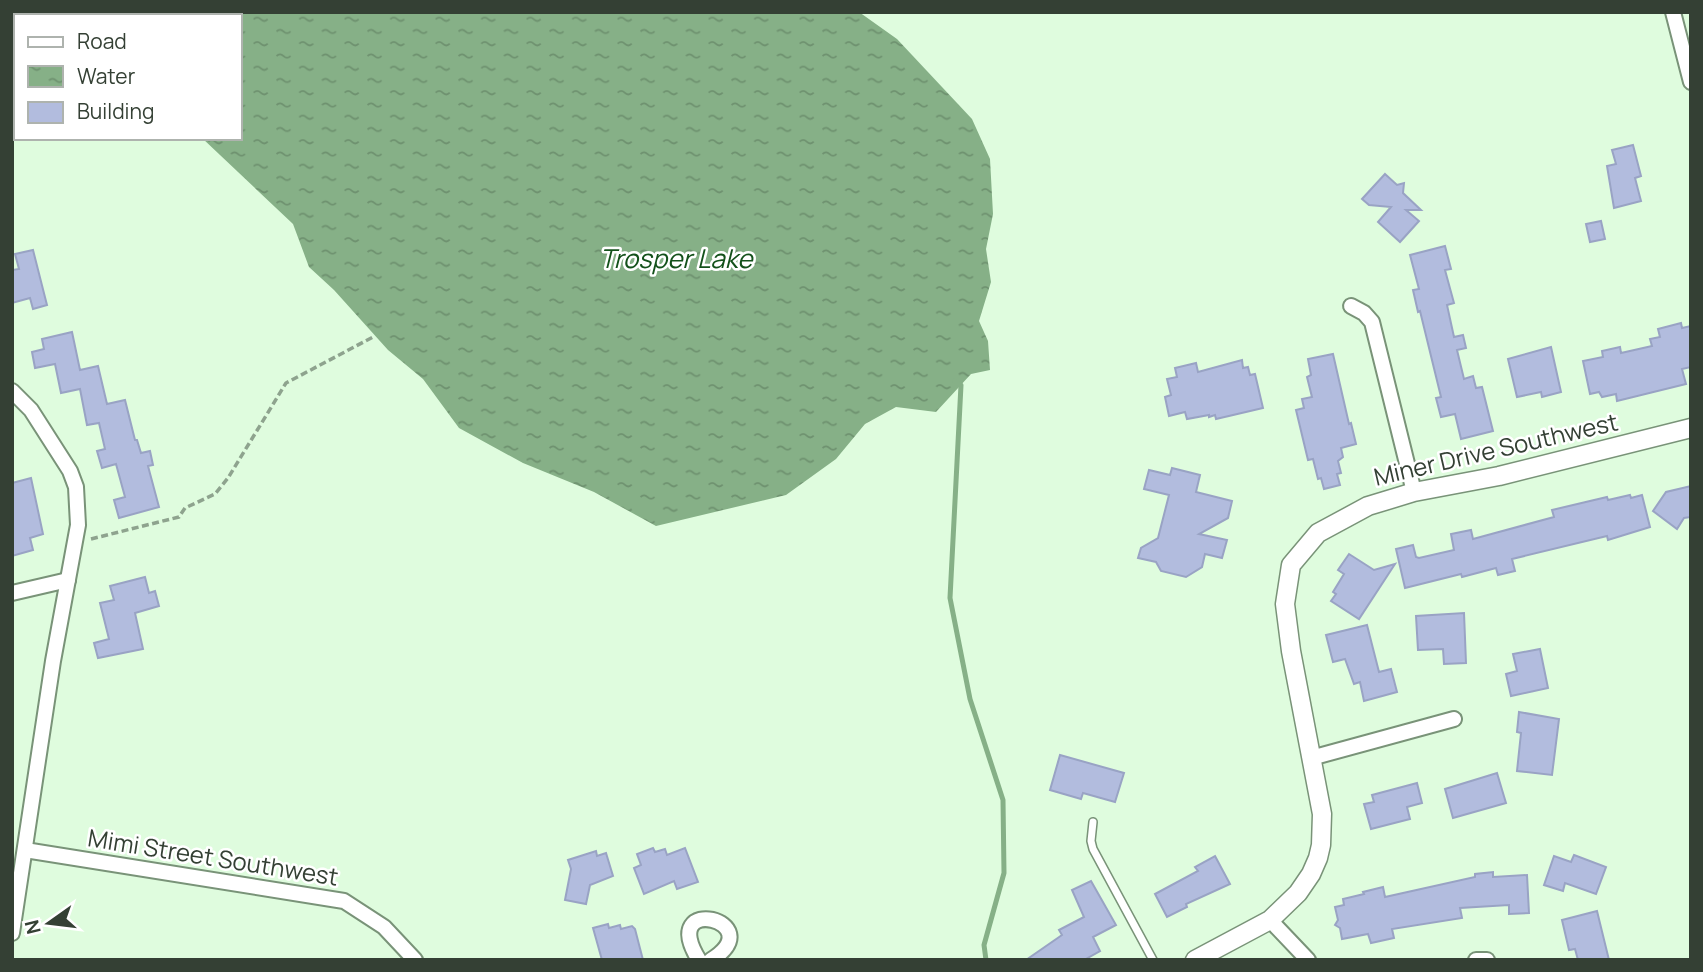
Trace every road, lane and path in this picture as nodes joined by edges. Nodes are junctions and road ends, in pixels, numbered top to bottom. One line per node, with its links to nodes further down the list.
1 (1673, 12): 2 (street)
2 (1691, 82)
3 (1352, 306): 7 (street)
4 (375, 336): 8 (path)
5 (12, 391): 8 (street)
6 (1691, 428): 7 (street, Miner Drive Southwest)
7 (1414, 492): 12 (street, Miner Drive Southwest)
8 (76, 543): 9 (street)
9 (68, 580): 10 (street); 14 (street)
10 (12, 593)
11 (1454, 719): 12 (street)
12 (1311, 758): 15 (street, Miner Drive Southwest)
13 (1093, 822): 20 (lane)
14 (25, 850): 16 (street); 17 (street, Mimi Street Southwest)
15 (1270, 920): 21 (street, Miner Drive Southwest); 22 (street)
16 (12, 933)
17 (415, 960)
18 (699, 960): 19 (street)
19 (711, 960)
20 (1153, 960)
21 (1195, 960)
22 (1308, 960)
23 (1476, 960): 24 (street)
24 (1487, 960)

